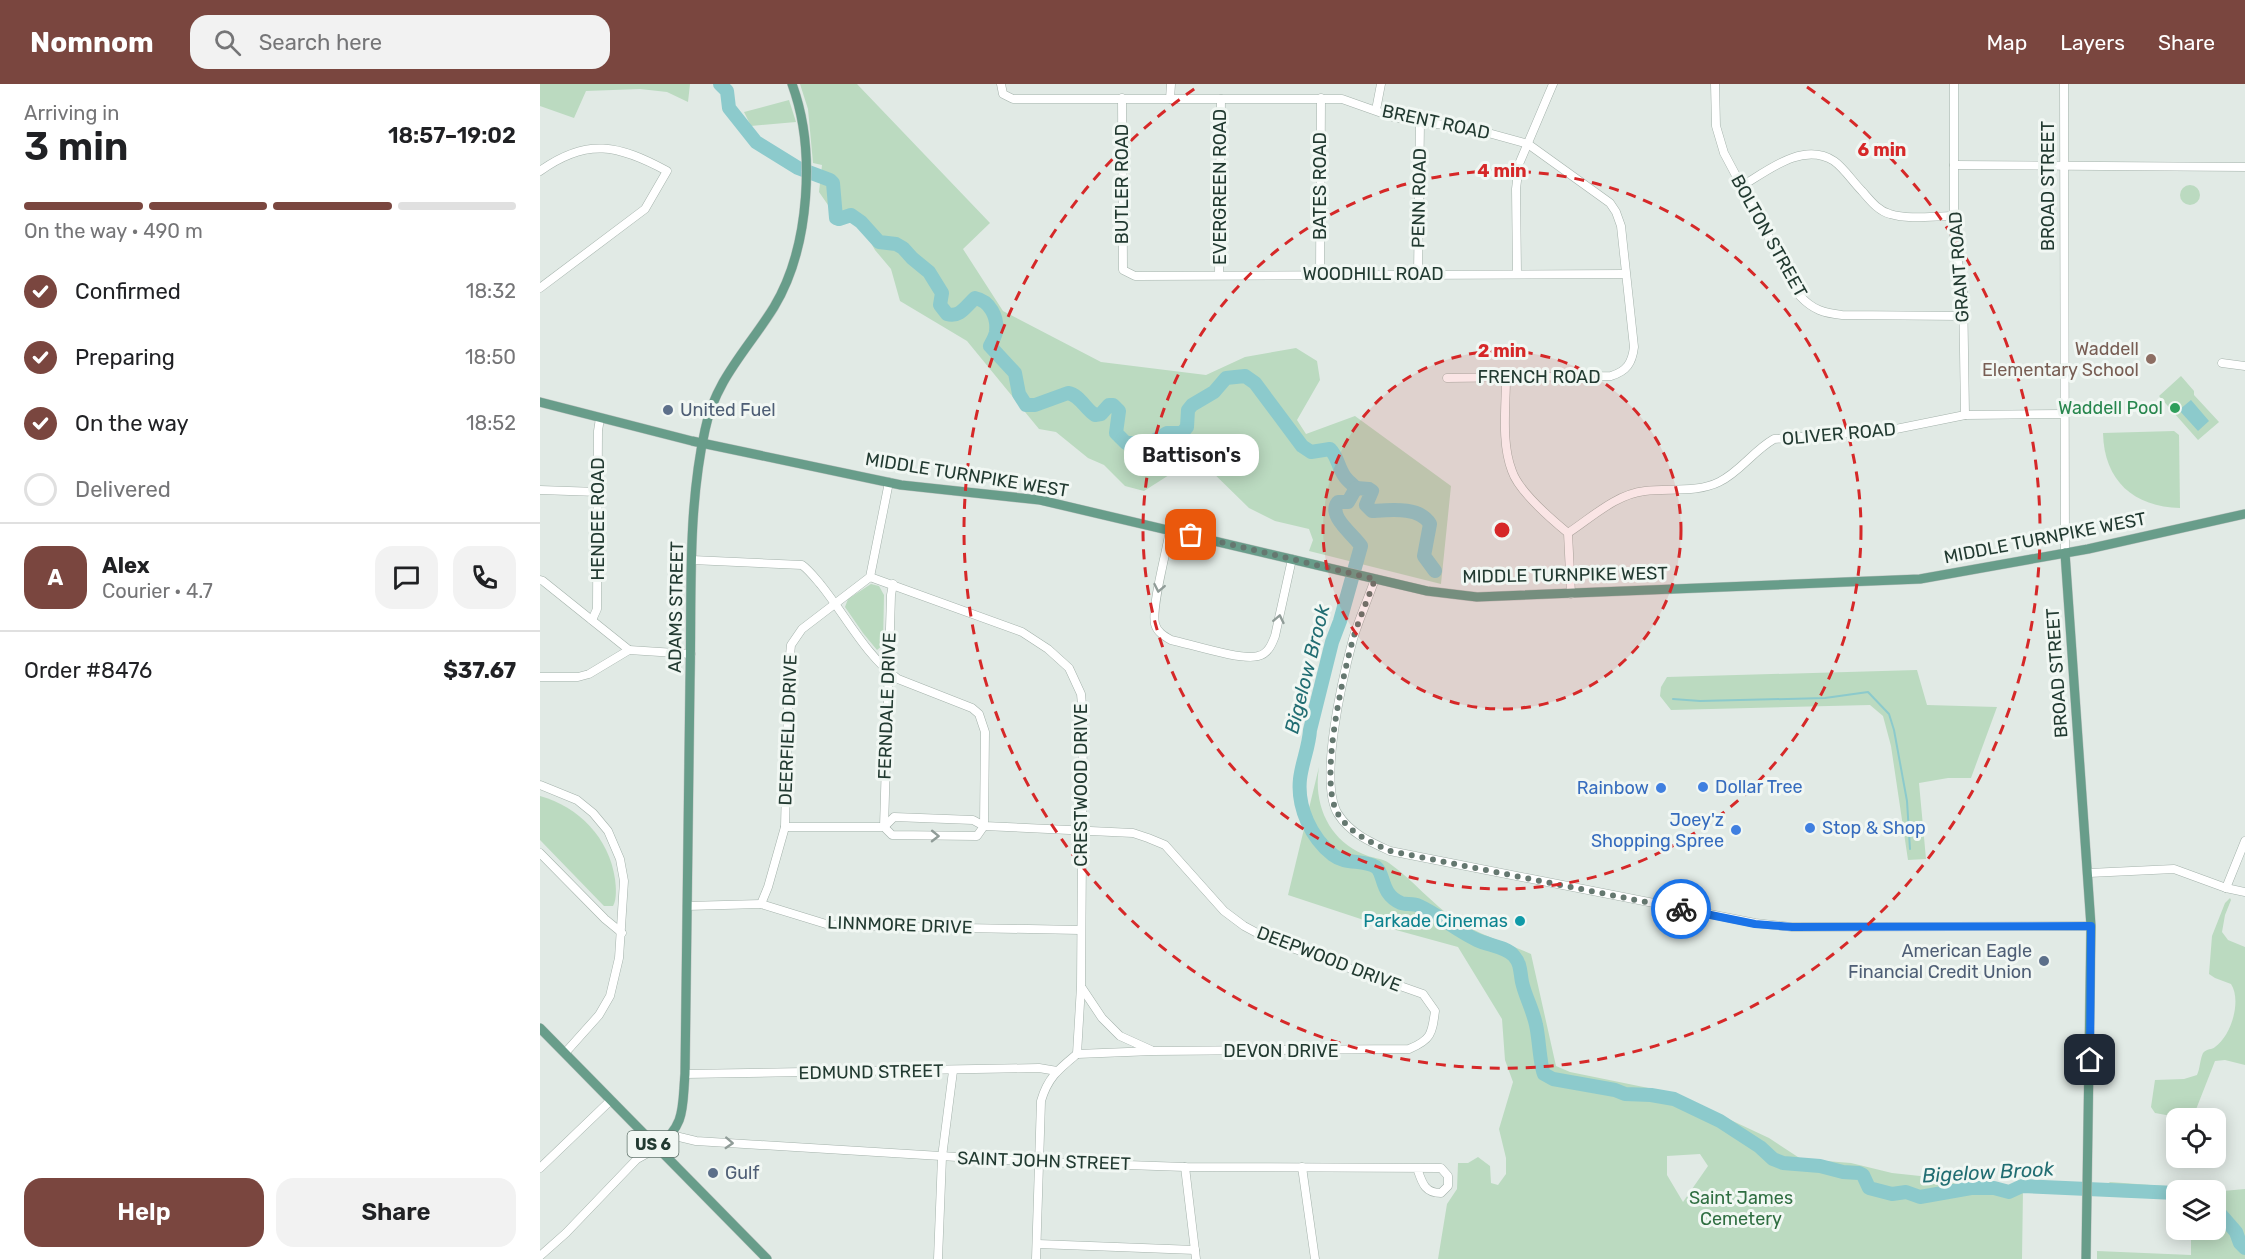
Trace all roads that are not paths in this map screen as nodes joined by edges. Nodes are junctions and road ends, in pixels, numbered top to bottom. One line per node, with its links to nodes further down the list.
1 (792, 84): 39 (main road, ADAMS STREET)
2 (1001, 84): 9 (street, BRENT ROAD)
3 (1171, 84): 11 (street)
4 (1381, 84): 13 (street)
5 (1553, 84): 15 (street)
6 (1715, 84): 20 (street, BOLTON STREET)
7 (1954, 84): 16 (street, GRANT ROAD)
8 (2064, 84): 17 (street, BROAD STREET)
9 (1122, 98): 11 (street, BRENT ROAD); 22 (street, BUTLER ROAD)
10 (1321, 98): 12 (street, BRENT ROAD); 13 (street, BRENT ROAD); 27 (street, BATES ROAD)
11 (1170, 99): 12 (street, BRENT ROAD)
12 (1221, 99): 26 (street, EVERGREEN ROAD)
13 (1376, 110): 14 (street, BRENT ROAD)
14 (1420, 122): 15 (street, BRENT ROAD); 23 (street, PENN ROAD)
15 (1528, 144): 24 (street); 25 (street, BRENT ROAD)
16 (1954, 165): 17 (street); 21 (street, GRANT ROAD)
17 (2065, 166): 18 (street); 36 (street, BROAD STREET)
18 (2245, 167)
19 (540, 171): 28 (street)
20 (1742, 186): 21 (street); 29 (street, BOLTON STREET)
21 (1954, 216): 29 (street, GRANT ROAD)
22 (1123, 270): 26 (street, WOODHILL ROAD)
23 (1418, 274): 24 (street, WOODHILL ROAD); 27 (street, WOODHILL ROAD)
24 (1517, 274): 25 (street, WOODHILL ROAD)
25 (1625, 274): 32 (street, BRENT ROAD)
26 (1220, 275): 27 (street, WOODHILL ROAD)
27 (1320, 275)
28 (540, 288)
29 (1964, 316): 37 (street, GRANT ROAD)
30 (2222, 363): 31 (street)
31 (2245, 366)
32 (1628, 367): 33 (street, FRENCH ROAD)
33 (1506, 377): 34 (street, FRENCH ROAD); 45 (street)
34 (1447, 378)
35 (540, 402): 38 (main road, MIDDLE TURNPIKE WEST)
36 (2064, 414): 37 (street, OLIVER ROAD); 46 (street, BROAD STREET)
37 (1965, 415): 45 (street, OLIVER ROAD)
38 (600, 418): 39 (main road, MIDDLE TURNPIKE WEST); 42 (street, HENDEE ROAD)
39 (702, 444): 40 (main road, MIDDLE TURNPIKE WEST); 48 (main road, ADAMS STREET)
40 (889, 482): 44 (main road, MIDDLE TURNPIKE WEST); 49 (street)
41 (540, 490): 42 (street)
42 (598, 492): 55 (street, HENDEE ROAD)
43 (2245, 514): 46 (main road, MIDDLE TURNPIKE WEST)
44 (1170, 530): 47 (main road, MIDDLE TURNPIKE WEST); 47 (street, one-way to 47)
45 (1568, 533): 53 (street)
46 (2065, 553): 53 (main road, MIDDLE TURNPIKE WEST); 67 (main road, BROAD STREET)
47 (1292, 559): 50 (main road, MIDDLE TURNPIKE WEST)
48 (692, 560): 54 (street); 57 (main road, ADAMS STREET)
49 (870, 577): 52 (street, CRESTWOOD DRIVE); 54 (street, DEERFIELD DRIVE)
50 (1375, 579): 53 (main road, MIDDLE TURNPIKE WEST); 72 (street)
51 (540, 580): 55 (street)
52 (892, 584): 58 (street, FERNDALE DRIVE); 64 (street, CRESTWOOD DRIVE)
53 (1571, 594)
54 (835, 602): 58 (street); 62 (street, DEERFIELD DRIVE)
55 (592, 620): 56 (street)
56 (629, 650): 57 (street); 59 (street)
57 (691, 654): 71 (main road, ADAMS STREET)
58 (888, 672): 61 (street); 63 (street, FERNDALE DRIVE)
59 (540, 676)
60 (540, 785): 74 (street)
61 (984, 826): 63 (street, DEEPWOOD DRIVE); 63 (street, DEEPWOOD DRIVE, one-way to 61); 64 (street, DEEPWOOD DRIVE)
62 (785, 827): 63 (street, DEEPWOOD DRIVE); 70 (street, DEERFIELD DRIVE)
63 (884, 827)
64 (1082, 830): 73 (street, CRESTWOOD DRIVE); 77 (street, DEEPWOOD DRIVE)
65 (2245, 841): 68 (street)
66 (540, 853): 74 (street)
67 (2089, 873): 68 (street); 72 (main road, BROAD STREET)
68 (2226, 888): 69 (street)
69 (2245, 892)
70 (761, 904): 71 (street, LINNMORE DRIVE); 73 (street, LINNMORE DRIVE)
71 (687, 906): 83 (main road, ADAMS STREET)
72 (2091, 926): 100 (main road, BROAD STREET)
73 (1080, 930): 75 (street, CRESTWOOD DRIVE)
74 (621, 933): 79 (street)
75 (1081, 986): 78 (street, DEVON DRIVE); 80 (street, CRESTWOOD DRIVE)
76 (540, 1028): 79 (main road, US 6)
77 (1409, 1049): 78 (street, DEVON DRIVE)
78 (1153, 1051): 80 (street, DEVON DRIVE)
79 (565, 1053): 84 (main road, US 6)
80 (1077, 1054): 82 (street)
81 (953, 1071): 82 (street, EDMUND STREET); 83 (street, EDMUND STREET); 87 (street)
82 (1057, 1071): 88 (street)
83 (685, 1074): 85 (main road, ADAMS STREET)
84 (611, 1100): 86 (main road, US 6); 91 (street)
85 (672, 1135): 86 (main road, ADAMS STREET); 87 (street, SAINT JOHN STREET, one-way to 87)
86 (657, 1148): 95 (street); 96 (main road, US 6)
87 (942, 1157): 88 (street, SAINT JOHN STREET); 97 (street)
88 (1040, 1162): 89 (street, SAINT JOHN STREET); 93 (street)
89 (1185, 1167): 90 (street, SAINT JOHN STREET); 94 (street)
90 (1302, 1167): 92 (street, SAINT JOHN STREET); 99 (street)
91 (540, 1168)
92 (1417, 1168)
93 (1038, 1244): 94 (street); 98 (street)
94 (1196, 1255)
95 (540, 1256)
96 (767, 1259)
97 (939, 1259)
98 (1036, 1259)
99 (1315, 1259)
100 (2086, 1259)

